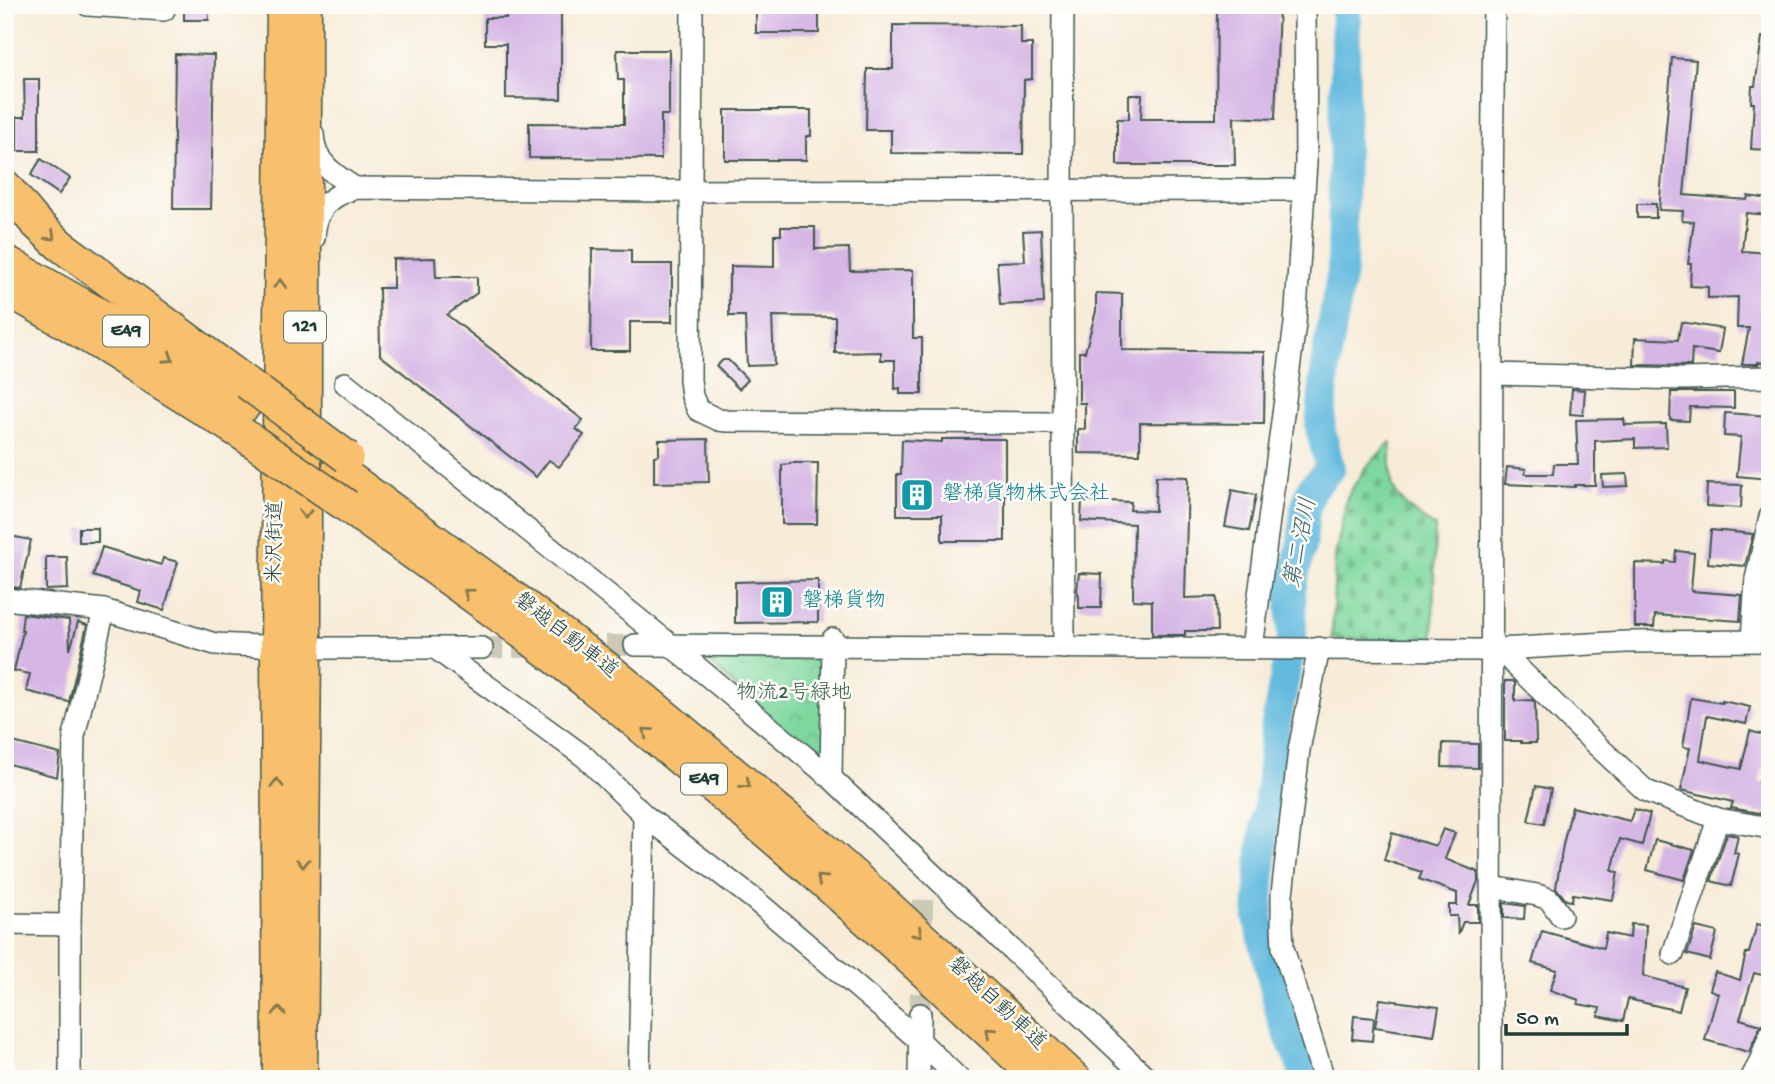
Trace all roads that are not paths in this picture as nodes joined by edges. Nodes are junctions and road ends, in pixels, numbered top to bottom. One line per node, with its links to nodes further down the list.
1 (88, 5): 9 (street)
2 (275, 5): 10 (highway)
3 (283, 5): 10 (highway, 米沢街道 / 121)
4 (305, 5): 10 (highway, 米沢街道 / 121)
5 (692, 5): 14 (street)
6 (1063, 5): 15 (street)
7 (1305, 5): 13 (street)
8 (1494, 5): 21 (street)
9 (164, 10)
10 (294, 86): 12 (street); 20 (highway, 米沢街道 / 121); 33 (highway, 米沢街道 / 121, one-way to 10)
11 (5, 186): 24 (highway, one-way to 24)
12 (355, 188): 14 (street); 20 (street)
13 (1304, 190): 15 (street); 36 (street)
14 (691, 191): 15 (street); 25 (street)
15 (1062, 191): 25 (street)
16 (5, 261): 24 (highway, 磐越自動車道 / E49, one-way to 24)
17 (5, 288): 19 (highway, 磐越自動車道 / E49)
18 (5, 294): 19 (highway)
19 (68, 324): 24 (highway, 磐越自動車道 / E49)
20 (305, 361): 33 (highway, 米沢街道 / 121, one-way to 33)
21 (1493, 374): 22 (street); 39 (street)
22 (1770, 377)
23 (345, 383): 32 (street)
24 (245, 408): 61 (highway, 磐越自動車道 / E49, one-way to 24, bridge); 62 (highway, 磐越自動車道 / E49, one-way to 62)
25 (1062, 423): 35 (street)
26 (1770, 517): 29 (street)
27 (5, 599): 28 (street)
28 (104, 610): 33 (street); 49 (street)
29 (1761, 640): 39 (street)
30 (833, 643): 32 (street); 35 (street); 40 (street)
31 (635, 645): 32 (street)
32 (670, 645): 40 (street)
33 (291, 647): 38 (street); 56 (highway, 米沢街道 / 121, one-way to 33); 57 (highway, 米沢街道 / 121, one-way to 57)
34 (482, 648): 38 (street)
35 (1065, 648): 36 (street)
36 (1262, 648): 37 (street)
37 (1314, 648): 39 (street); 64 (street)
38 (435, 649): 41 (street)
39 (1496, 650): 42 (street); 45 (street)
40 (831, 778): 44 (street)
41 (644, 815): 53 (street); 58 (street)
42 (1718, 819): 43 (street); 50 (street)
43 (1770, 828)
44 (924, 866): 46 (street); 63 (street)
45 (1492, 887): 47 (street); 65 (street)
46 (923, 891)
47 (1561, 916)
48 (5, 924): 49 (street)
49 (70, 925): 55 (street)
50 (1673, 954)
51 (920, 1014): 53 (street)
52 (1770, 1034): 54 (street)
53 (919, 1040): 59 (street); 60 (street)
54 (1760, 1070)
55 (70, 1079)
56 (279, 1079)
57 (301, 1079)
58 (639, 1079)
59 (919, 1079)
60 (959, 1079)
61 (1040, 1079)
62 (1075, 1079)
63 (1148, 1079)
64 (1324, 1079)
65 (1491, 1079)

